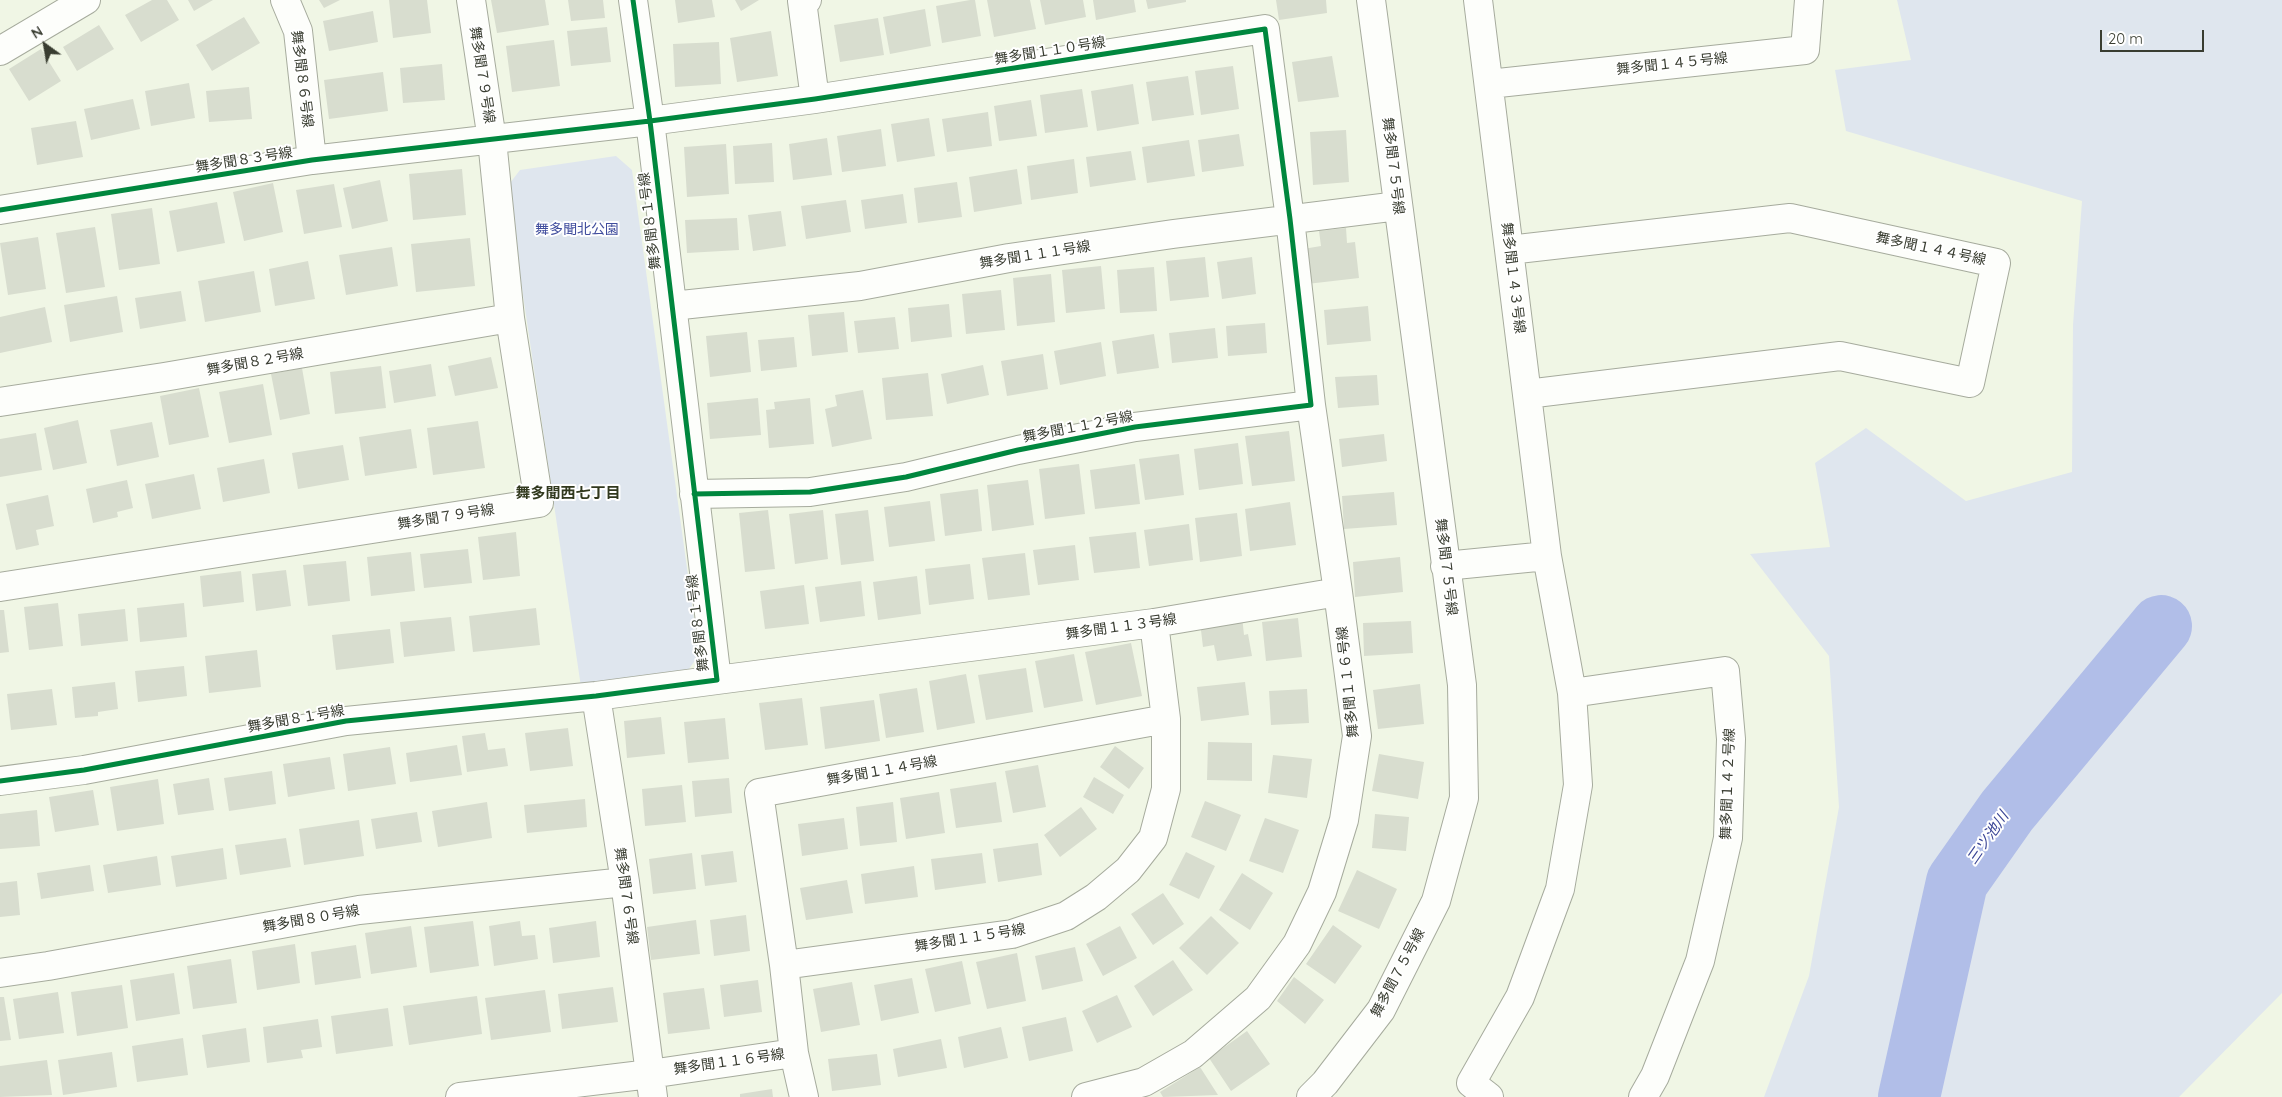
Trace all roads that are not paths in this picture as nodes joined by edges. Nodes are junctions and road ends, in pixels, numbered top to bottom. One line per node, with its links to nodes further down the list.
1 (86, 0): 9 (street)
2 (285, 0): 14 (street, 舞多聞８６号線)
3 (471, 0): 13 (street, 舞多聞７９号線)
4 (633, 0): 12 (street, 舞多聞８１号線)
5 (806, 0): 11 (street)
6 (1371, 0): 15 (street, 舞多聞７５号線)
7 (1478, 0): 10 (street, 舞多聞１４３号線)
8 (1809, 0): 10 (street, 舞多聞１４５号線)
9 (0, 51)
10 (1489, 84): 18 (street, 舞多聞１４３号線)
11 (815, 99): 12 (street, 舞多聞１１０号線); 17 (street, 舞多聞１１０号線)
12 (650, 121): 13 (street); 19 (street, 舞多聞８１号線)
13 (492, 140): 14 (street, 舞多聞８３号線); 20 (street, 舞多聞７９号線)
14 (312, 160): 16 (street, 舞多聞８３号線)
15 (1398, 206): 17 (street, 舞多聞１１１号線); 26 (street, 舞多聞７５号線)
16 (0, 210)
17 (1290, 219): 19 (street, 舞多聞１１１号線); 23 (street)
18 (1509, 250): 21 (street, 舞多聞１４３号線); 21 (street, 舞多聞１４４号線)
19 (672, 306): 24 (street, 舞多聞８１号線)
20 (510, 318): 22 (street, 舞多聞８２号線); 27 (street, 舞多聞７９号線)
21 (1527, 394): 25 (street, 舞多聞１４３号線)
22 (0, 402)
23 (1311, 405): 24 (street, 舞多聞１１２号線); 28 (street)
24 (694, 494): 30 (street, 舞多聞８１号線)
25 (1547, 556): 26 (street); 31 (street)
26 (1445, 566): 43 (street, 舞多聞７５号線)
27 (0, 587)
28 (1338, 592): 29 (street, 舞多聞１１３号線); 42 (street, 舞多聞１１６号線)
29 (1154, 623): 30 (street, 舞多聞１１３号線); 33 (street)
30 (717, 680): 32 (street, 舞多聞８１号線)
31 (1572, 693): 44 (street); 45 (street, 舞多聞１４２号線)
32 (596, 696): 34 (street, 舞多聞８１号線); 35 (street, 舞多聞７６号線)
33 (1166, 719): 36 (street, 舞多聞１１５号線); 36 (street, 舞多聞１１４号線)
34 (0, 781)
35 (625, 882): 37 (street, 舞多聞８０号線); 39 (street, 舞多聞７６号線)
36 (784, 965): 38 (street, 舞多聞１１４号線)
37 (0, 972)
38 (794, 1052): 39 (street, 舞多聞１１６号線); 41 (street, 舞多聞１１６号線)
39 (651, 1085): 40 (street)
40 (460, 1097)
41 (804, 1097)
42 (1086, 1097)
43 (1311, 1097)
44 (1489, 1097)
45 (1643, 1097)

